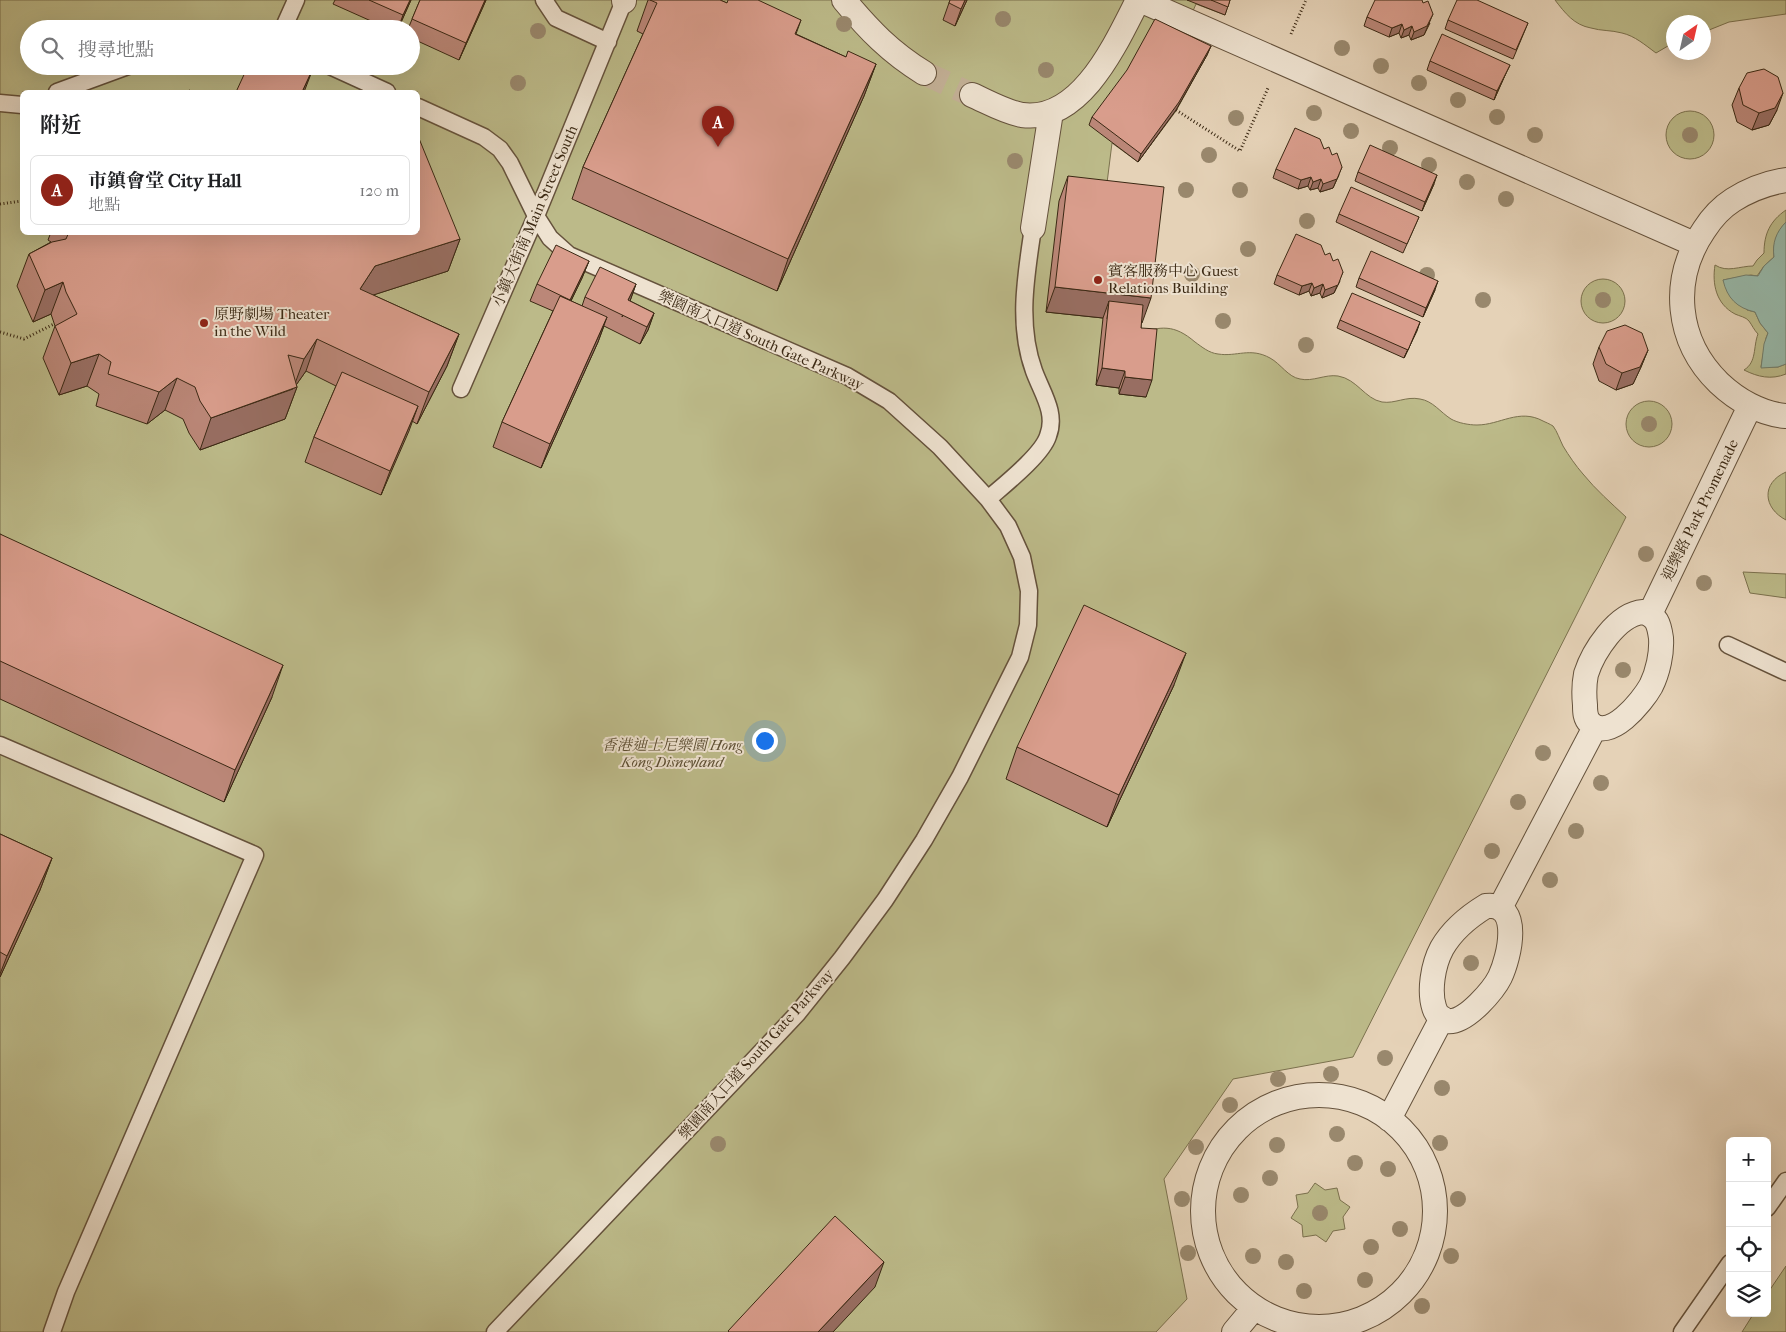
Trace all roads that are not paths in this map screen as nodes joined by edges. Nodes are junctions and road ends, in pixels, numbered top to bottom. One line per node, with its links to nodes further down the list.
1 (296, 0): 6 (lane)
2 (544, 0): 7 (lane)
3 (844, 0): 8 (street)
4 (1139, 0): 17 (street); 21 (street)
5 (624, 1): 7 (lane, 小鎮大街南 Main Street South)
6 (287, 20)
7 (608, 42): 19 (lane, 小鎮大街南 Main Street South)
8 (924, 73)
9 (103, 75): 11 (lane)
10 (350, 75): 12 (lane)
11 (62, 90)
12 (383, 90)
13 (972, 95): 17 (street)
14 (0, 103): 15 (lane)
15 (20, 105)
16 (420, 108): 19 (lane, 樂園南入口道 South Gate Parkway)
17 (1051, 112): 20 (street)
18 (1786, 180): 21 (street)
19 (536, 216): 22 (lane, 小鎮大街南 Main Street South); 25 (lane, 樂園南入口道 South Gate Parkway)
20 (1033, 228): 25 (lane)
21 (1694, 244): 23 (street)
22 (461, 389)
23 (1750, 406): 24 (street); 26 (street, 迎樂路 Park Promenade)
24 (1786, 416)
25 (988, 499): 39 (lane, 樂園南入口道 South Gate Parkway)
26 (1650, 614): 29 (street); 29 (street)
27 (1728, 645): 28 (lane)
28 (1786, 672)
29 (1595, 727): 31 (street)
30 (0, 745): 38 (lane)
31 (1500, 908): 32 (street); 32 (street)
32 (1442, 1018): 33 (street)
33 (1389, 1119): 37 (street); 37 (street)
34 (1786, 1181): 35 (lane)
35 (1771, 1202)
36 (1726, 1269): 41 (lane)
37 (1254, 1308): 40 (street)
38 (52, 1332)
39 (495, 1332)
40 (1234, 1332)
41 (1682, 1332)

